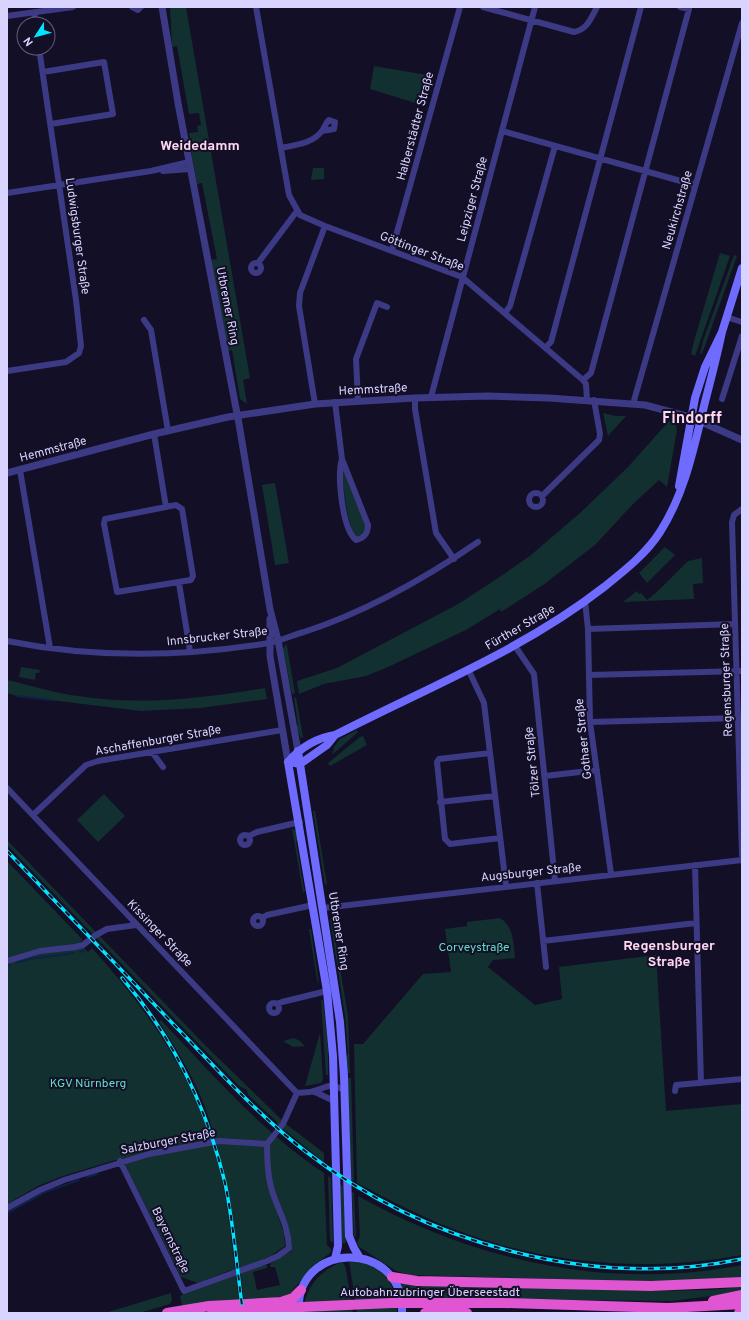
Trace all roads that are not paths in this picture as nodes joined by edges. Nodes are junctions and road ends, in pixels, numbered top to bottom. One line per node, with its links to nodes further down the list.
1 (73, 7): 12 (street)
2 (132, 7): 3 (street)
3 (142, 7)
4 (162, 7): 25 (street, Utbremer Ring)
5 (256, 7): 23 (street)
6 (460, 7): 32 (street, Halberstädter Straße)
7 (483, 7): 15 (street)
8 (535, 7): 15 (street, Leipziger Straße)
9 (597, 7): 15 (street)
10 (641, 7): 24 (street)
11 (680, 7): 26 (street)
12 (34, 13): 13 (street); 14 (street)
13 (7, 16)
14 (35, 16)
15 (532, 21): 21 (street, Leipziger Straße)
16 (742, 23): 28 (street, Neukirchstraße)
17 (40, 56): 18 (street, Ludwigsburger Straße)
18 (43, 72): 19 (street, Ludwigsburger Straße); 19 (street)
19 (50, 124): 27 (street, Ludwigsburger Straße)
20 (322, 131): 23 (street)
21 (502, 131): 22 (street); 35 (street, Leipziger Straße)
22 (555, 146): 24 (street); 37 (street)
23 (281, 148): 30 (street)
24 (600, 159): 26 (street); 43 (street)
25 (189, 165): 27 (street); 54 (street, Utbremer Ring)
26 (645, 171): 28 (street); 45 (street)
27 (60, 185): 29 (street); 44 (street, Ludwigsburger Straße)
28 (695, 185): 53 (street, Neukirchstraße)
29 (7, 193)
30 (297, 211): 31 (street, Göttinger Straße); 33 (street)
31 (325, 226): 32 (street, Göttinger Straße); 52 (street)
32 (392, 250): 35 (street, Göttinger Straße)
33 (258, 263)
34 (742, 268): 38 (main road)
35 (462, 277): 37 (street, Göttinger Straße); 46 (street, Leipziger Straße)
36 (387, 307): 50 (street)
37 (506, 313): 43 (street, Göttinger Straße)
38 (726, 317): 40 (street); 41 (main road)
39 (144, 320): 57 (street)
40 (742, 322)
41 (722, 332): 55 (main road, Fürther Straße); 56 (main road, Fürther Straße)
42 (742, 336): 48 (street)
43 (546, 347): 45 (street, Göttinger Straße)
44 (7, 371)
45 (583, 380): 49 (street)
46 (431, 397): 47 (street, Hemmstraße); 49 (street, Hemmstraße)
47 (415, 398): 50 (street, Hemmstraße); 68 (street)
48 (722, 399)
49 (590, 400): 53 (street, Hemmstraße); 64 (street)
50 (358, 401): 51 (street, Hemmstraße)
51 (335, 402): 52 (street, Hemmstraße); 60 (street)
52 (316, 404): 54 (street, Hemmstraße)
53 (633, 404): 55 (street, Hemmstraße)
54 (237, 416): 57 (street, Hemmstraße); 71 (street, Utbremer Ring)
55 (690, 417): 56 (street, Hemmstraße); 63 (main road, Fürther Straße)
56 (701, 421): 59 (street, Hemmstraße); 63 (main road, Fürther Straße)
57 (168, 431): 58 (street, Hemmstraße)
58 (154, 434): 61 (street, Hemmstraße); 65 (street)
59 (742, 440)
60 (342, 459): 60 (street)
61 (20, 470): 62 (street, Hemmstraße); 78 (street)
62 (7, 473)
63 (679, 493): 70 (main road, Fürther Straße)
64 (542, 496)
65 (166, 507): 69 (street); 69 (street)
66 (742, 509): 72 (street, Regensburger Straße)
67 (478, 542): 68 (street, Innsbrucker Straße)
68 (454, 559): 74 (street, Innsbrucker Straße)
69 (179, 583): 79 (street)
70 (585, 602): 73 (street, Gothaer Straße); 77 (main road, Fürther Straße)
71 (270, 609): 74 (street, Utbremer Ring); 76 (street, Utbremer Ring)
72 (735, 624): 73 (street); 81 (street, Regensburger Straße)
73 (588, 629): 82 (street, Gothaer Straße)
74 (278, 640): 76 (street, Innsbrucker Straße); 87 (street, Utbremer Ring)
75 (7, 641): 78 (street, Innsbrucker Straße)
76 (270, 642): 79 (street, Innsbrucker Straße); 85 (street, Utbremer Ring)
77 (515, 646): 80 (main road, Fürther Straße); 95 (street, Tölzer Straße)
78 (50, 648): 79 (street, Innsbrucker Straße)
79 (190, 651)
80 (468, 670): 86 (main road, Fürther Straße); 89 (street)
81 (739, 672): 82 (street); 83 (street, Regensburger Straße)
82 (589, 675): 84 (street, Gothaer Straße)
83 (740, 718): 84 (street); 92 (street, Regensburger Straße)
84 (590, 722): 94 (street, Gothaer Straße)
85 (282, 730): 88 (street, Aschaffenburger Straße); 90 (street, Utbremer Ring)
86 (335, 735): 87 (main road, Fürther Straße); 91 (main road, Fürther Straße)
87 (298, 751): 90 (main road, Fürther Straße); 91 (main road, Utbremer Ring)
88 (152, 752): 93 (street); 100 (street, Aschaffenburger Straße)
89 (490, 753): 97 (street); 98 (street)
90 (288, 762): 91 (main road); 101 (main road, Utbremer Ring)
91 (300, 764): 112 (main road, Utbremer Ring)
92 (741, 764): 99 (street, Regensburger Straße)
93 (163, 767)
94 (597, 770): 95 (street); 107 (street, Gothaer Straße)
95 (545, 776): 108 (street, Tölzer Straße)
96 (7, 788): 100 (street, Kissinger Straße)
97 (495, 796): 98 (street); 103 (street)
98 (440, 802): 103 (street)
99 (741, 808): 104 (street, Regensburger Straße)
100 (33, 815): 115 (street, Kissinger Straße)
101 (300, 822): 102 (street); 111 (main road, Utbremer Ring)
102 (249, 836)
103 (500, 838): 110 (street)
104 (742, 855)
105 (742, 860): 106 (street, Augsburger Straße)
106 (695, 865): 107 (street, Augsburger Straße); 114 (street)
107 (611, 874): 108 (street, Augsburger Straße)
108 (555, 881): 109 (street, Augsburger Straße)
109 (537, 883): 110 (street, Augsburger Straße); 116 (street)
110 (506, 886): 112 (street, Augsburger Straße)
111 (313, 905): 113 (street, Utbremer Ring); 119 (main road, Utbremer Ring)
112 (323, 908): 125 (main road, Utbremer Ring)
113 (262, 918)
114 (696, 923): 116 (street); 122 (street)
115 (136, 925): 117 (street); 127 (street, Kissinger Straße)
116 (543, 941): 118 (street)
117 (7, 961)
118 (546, 967)
119 (327, 991): 120 (street); 123 (main road, Utbremer Ring)
120 (278, 1004)
121 (742, 1079): 122 (street)
122 (701, 1083): 124 (street)
123 (333, 1085): 125 (street); 126 (street); 128 (main road, Utbremer Ring)
124 (673, 1087)
125 (344, 1090): 132 (main road, Utbremer Ring)
126 (313, 1091): 127 (street); 128 (street)
127 (297, 1093): 129 (street)
128 (334, 1101): 133 (main road, Utbremer Ring)
129 (267, 1144): 130 (street, Salzburger Straße); 130 (street, Bayernstraße)
130 (120, 1161): 131 (street, Salzburger Straße)
131 (7, 1208)
132 (360, 1258): 133 (main road); 134 (main road)
133 (335, 1259): 136 (main road)
134 (392, 1277): 135 (highway); 144 (main road)
135 (742, 1282)
136 (301, 1290): 141 (highway); 143 (main road)
137 (742, 1295): 139 (highway, Autobahnzubringer Überseestadt)
138 (742, 1304): 139 (highway, Autobahnzubringer Überseestadt)
139 (647, 1306): 142 (highway, Autobahnzubringer Überseestadt, bridge)
140 (742, 1312): 147 (highway)
141 (167, 1313)
142 (212, 1313)
143 (299, 1313)
144 (402, 1313)
145 (426, 1313): 146 (highway)
146 (467, 1313)
147 (739, 1313)

